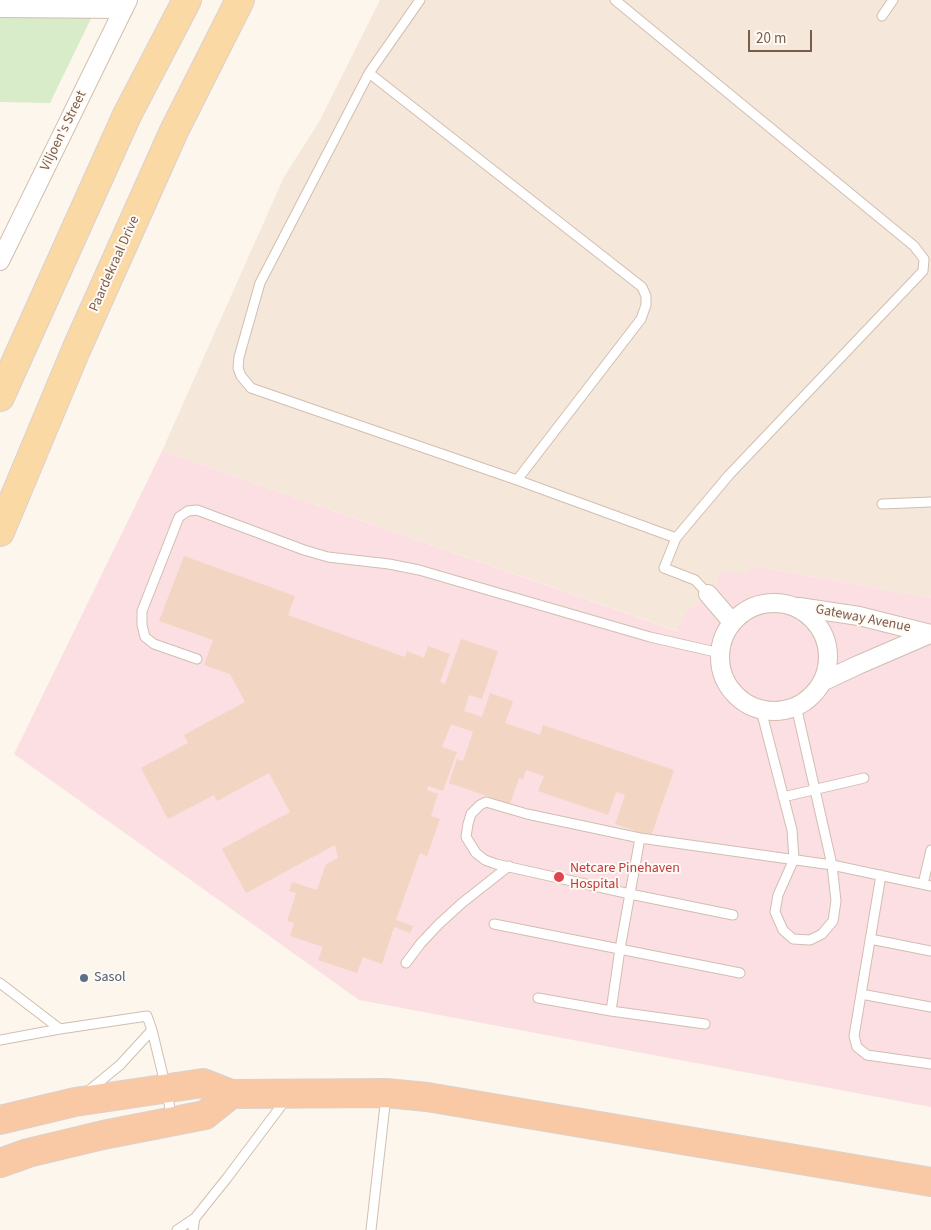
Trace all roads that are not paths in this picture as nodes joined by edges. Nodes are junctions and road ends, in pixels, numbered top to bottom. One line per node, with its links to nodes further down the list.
1 (187, 0): 12 (main road)
2 (240, 0): 16 (main road, Paardekraal Drive)
3 (420, 0): 9 (lane)
4 (615, 0): 17 (lane)
5 (893, 0): 8 (lane)
6 (126, 4): 7 (street); 10 (street, Viljoen's Street)
7 (0, 8)
8 (882, 16)
9 (369, 73): 13 (lane); 13 (lane)
10 (4, 243): 11 (street, Viljoen's Street)
11 (0, 261)
12 (0, 397)
13 (517, 480): 17 (lane)
14 (931, 502): 15 (lane)
15 (882, 504)
16 (0, 532)
17 (676, 538): 18 (lane)
18 (708, 594): 20 (street)
19 (796, 607): 20 (street); 21 (street, Gateway Avenue); 24 (street)
20 (732, 622): 22 (street)
21 (931, 634): 24 (street, Gateway Avenue)
22 (720, 653): 23 (lane); 26 (street)
23 (196, 659)
24 (822, 682): 25 (street)
25 (796, 706): 26 (street); 28 (lane)
26 (761, 710): 29 (lane)
27 (864, 778): 28 (lane)
28 (815, 790): 29 (lane); 33 (lane)
29 (783, 797): 32 (lane)
30 (640, 838): 32 (lane); 34 (lane); 37 (lane)
31 (931, 850): 36 (lane)
32 (794, 859): 33 (lane); 33 (lane)
33 (832, 865): 35 (lane)
34 (509, 866): 37 (lane); 43 (lane)
35 (881, 875): 36 (lane); 40 (lane)
36 (927, 885)
37 (630, 894): 38 (lane); 41 (lane)
38 (733, 915)
39 (494, 924): 41 (lane)
40 (870, 939): 42 (lane); 46 (lane)
41 (620, 949): 44 (lane); 49 (lane)
42 (931, 951)
43 (406, 963)
44 (740, 972)
45 (0, 983): 51 (lane)
46 (861, 994): 48 (lane); 54 (lane)
47 (538, 998): 49 (lane)
48 (931, 1007)
49 (611, 1011): 50 (lane)
50 (705, 1024)
51 (60, 1029): 52 (lane); 53 (lane)
52 (152, 1030): 55 (lane); 59 (lane)
53 (0, 1040)
54 (931, 1064)
55 (166, 1088): 57 (highway); 59 (highway); 61 (lane)
56 (386, 1093): 58 (highway); 63 (highway); 67 (lane)
57 (231, 1094): 58 (highway); 61 (highway)
58 (290, 1094): 64 (lane)
59 (74, 1102): 60 (highway)
60 (0, 1120)
61 (172, 1122): 62 (highway)
62 (0, 1163)
63 (931, 1182)
64 (195, 1218): 65 (lane); 66 (lane)
65 (177, 1230)
66 (193, 1230)
67 (371, 1230)

